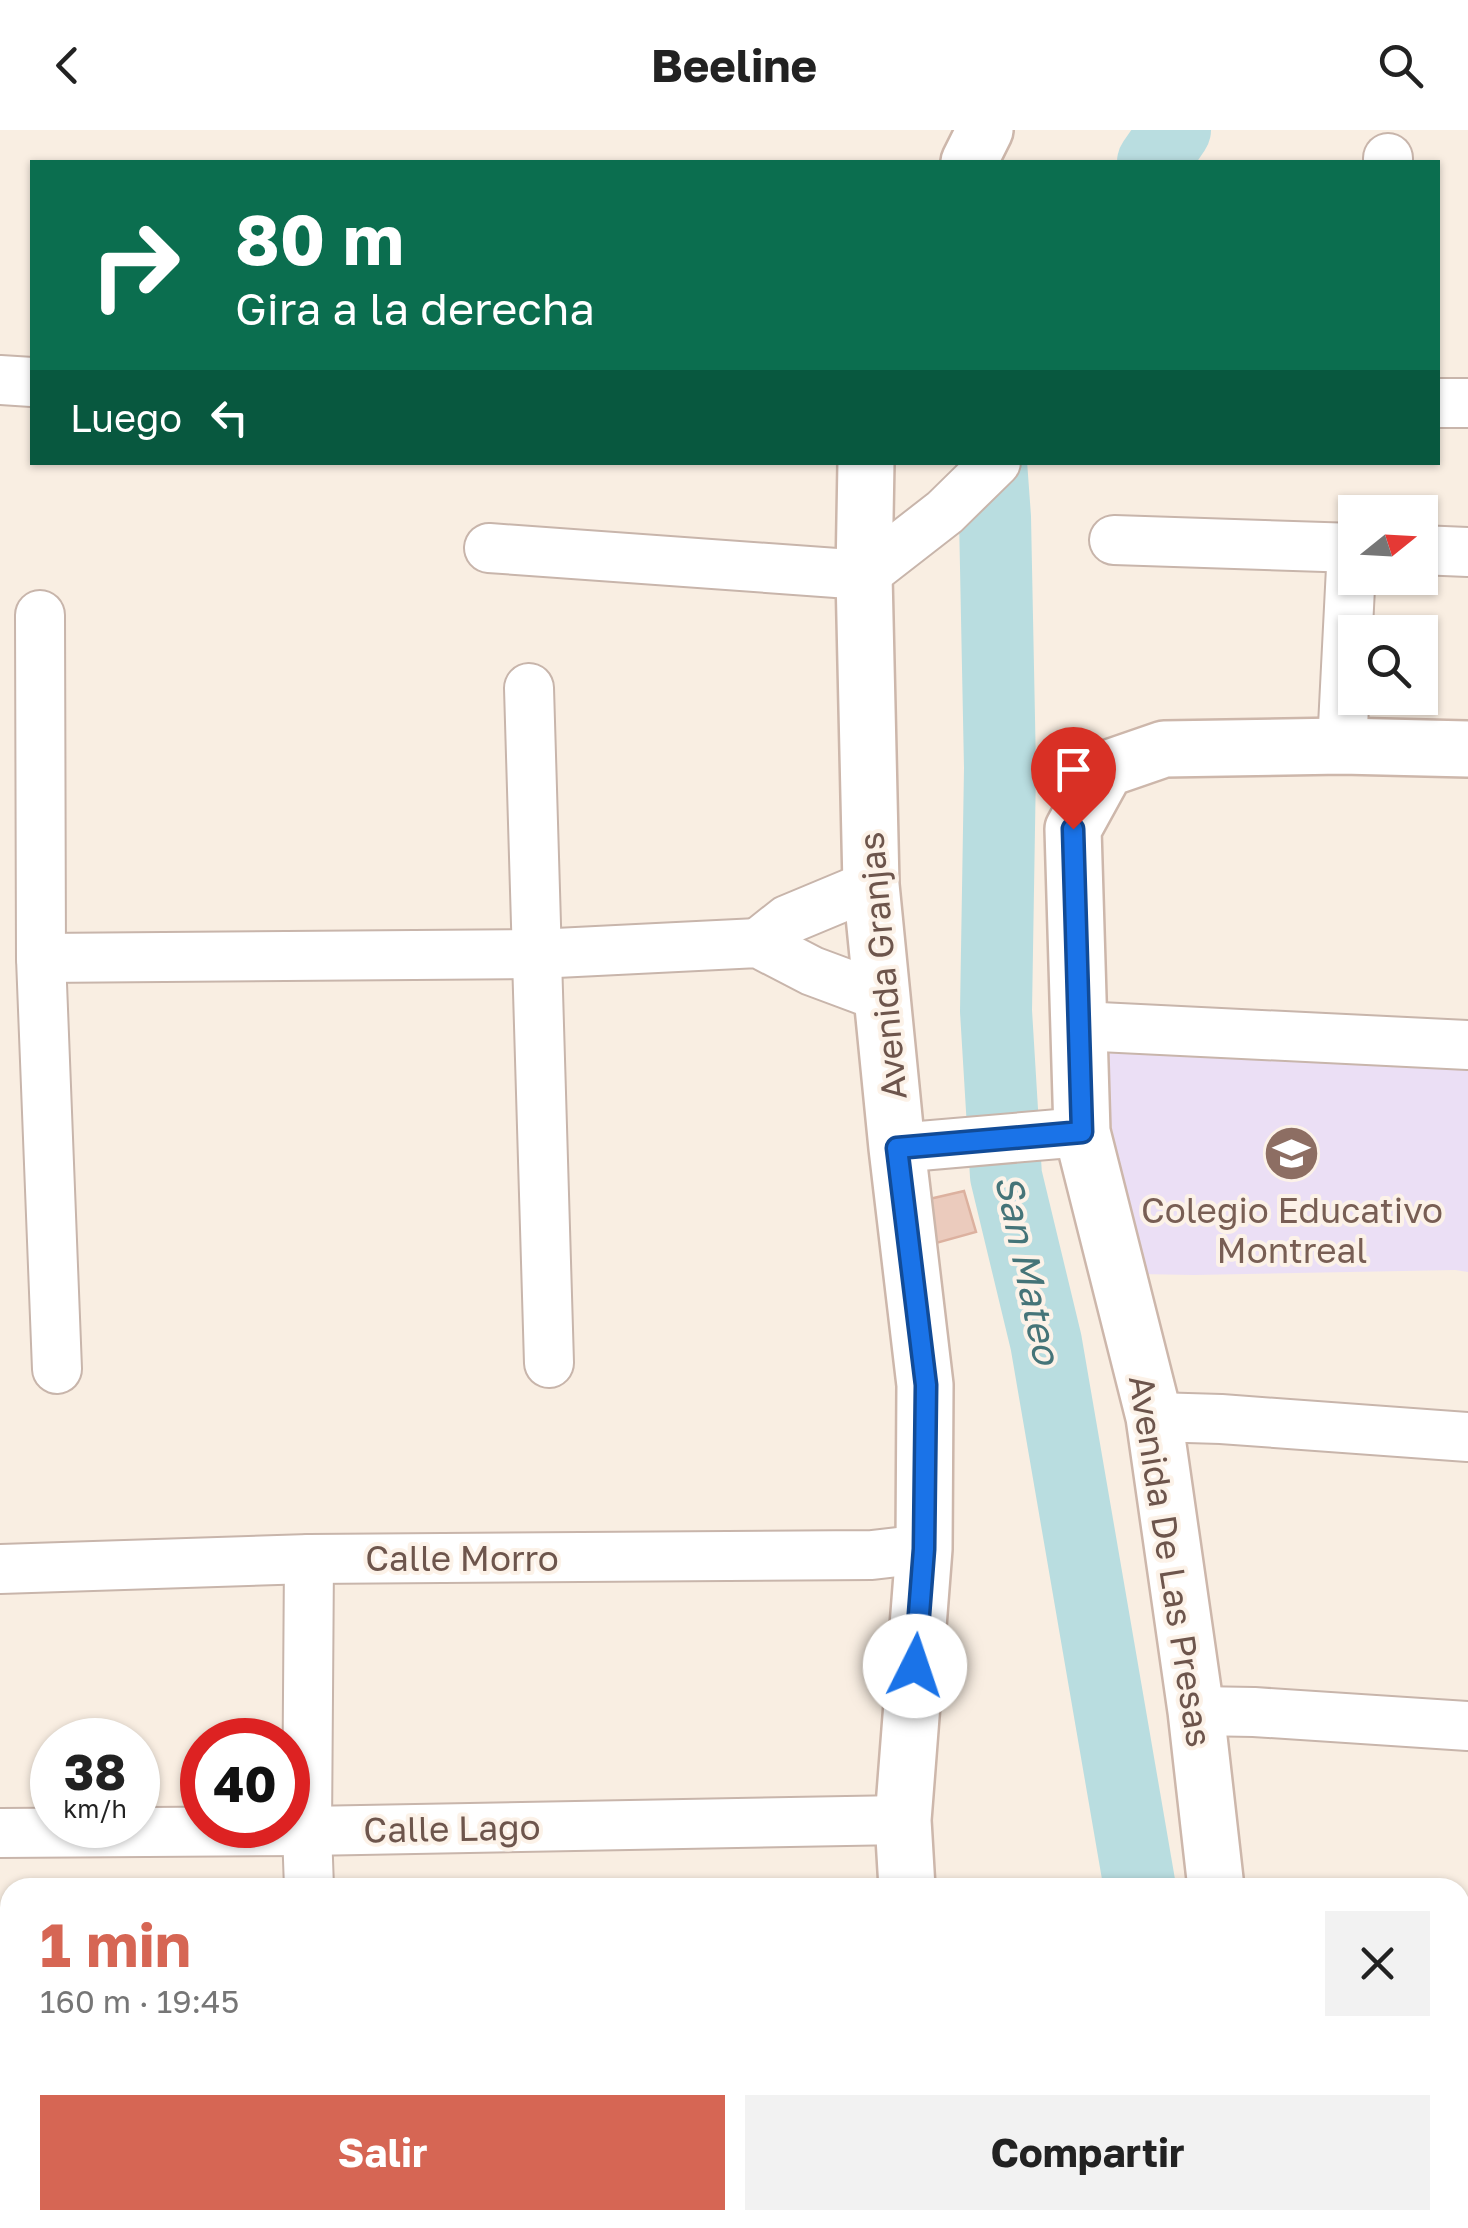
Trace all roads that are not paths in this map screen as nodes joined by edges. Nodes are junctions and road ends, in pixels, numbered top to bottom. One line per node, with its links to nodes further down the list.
1 (985, 130): 2 (street)
2 (969, 160)
3 (0, 380): 4 (street)
4 (30, 382)
5 (1440, 403): 6 (street)
6 (1468, 403)
7 (866, 465): 14 (street, Avenida Granjas)
8 (986, 472): 14 (street)
9 (1114, 540): 10 (street)
10 (1338, 547)
11 (489, 548): 14 (street)
12 (1438, 551): 13 (street)
13 (1468, 552)
14 (864, 575): 20 (street, Avenida Granjas)
15 (1350, 595): 18 (street)
16 (40, 615): 23 (street)
17 (529, 688): 22 (street)
18 (1342, 746): 19 (street); 25 (street, Avenida De Las Presas)
19 (1468, 750)
20 (872, 886): 21 (street); 24 (street, Avenida Granjas)
21 (758, 943): 22 (street); 24 (street)
22 (536, 954): 23 (street); 29 (street)
23 (42, 958): 30 (street)
24 (882, 997): 28 (street, Avenida Granjas)
25 (1079, 1026): 26 (street); 27 (street, Avenida De Las Presas)
26 (1468, 1045)
27 (1064, 1133): 28 (street); 31 (street, Avenida De Las Presas)
28 (916, 1147): 33 (street, Avenida Granjas)
29 (549, 1363)
30 (58, 1368)
31 (1154, 1417): 32 (street); 36 (street, Avenida De Las Presas)
32 (1468, 1437)
33 (924, 1549): 34 (street, Calle Morro); 39 (street, Avenida Granjas)
34 (309, 1559): 35 (street, Calle Morro); 37 (street)
35 (0, 1568)
36 (1196, 1710): 38 (street); 46 (street, Avenida De Las Presas)
37 (308, 1718)
38 (1468, 1726)
39 (903, 1820): 41 (street, Calle Lago); 45 (street, Avenida Granjas)
40 (180, 1831): 42 (street, Calle Lago)
41 (310, 1831)
42 (0, 1832)
43 (308, 1848): 44 (street)
44 (309, 1878)
45 (906, 1878)
46 (1215, 1878)

